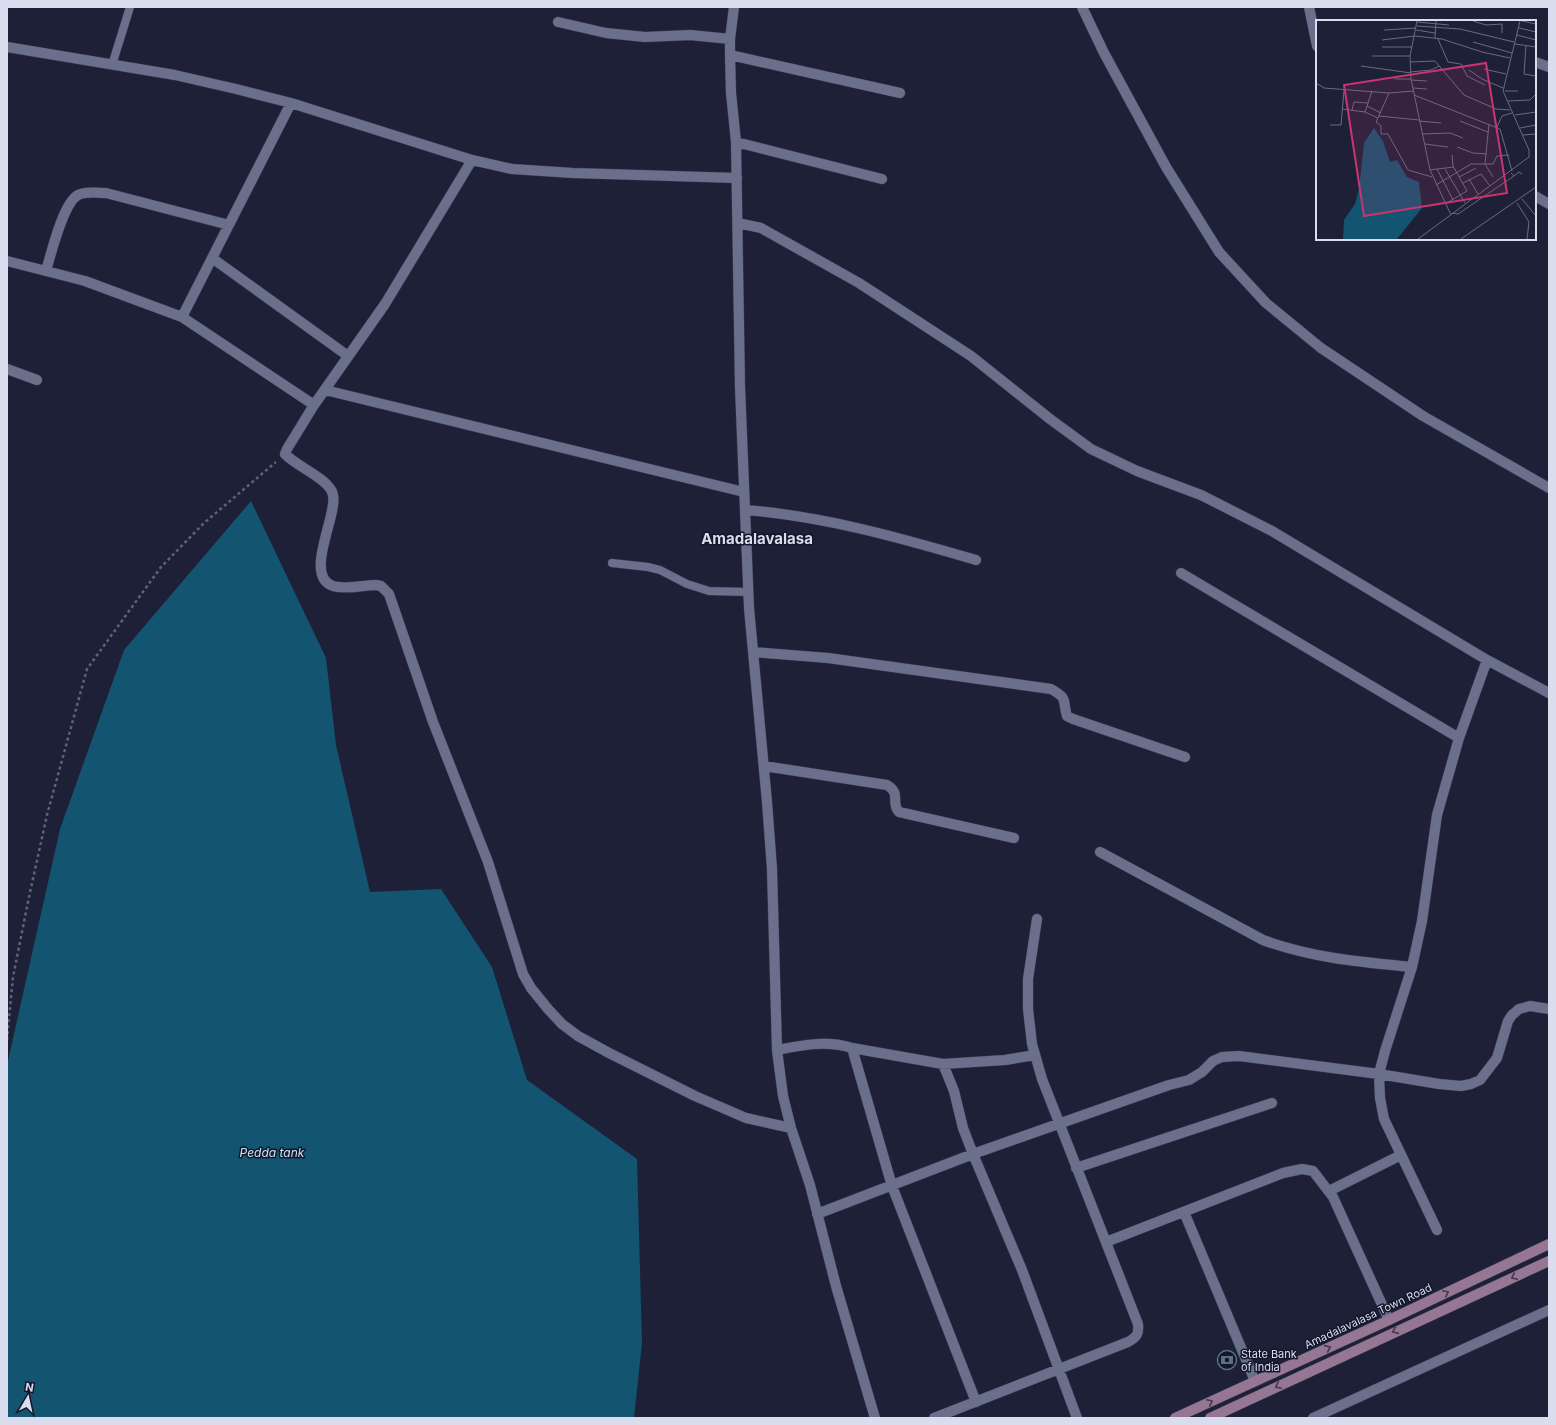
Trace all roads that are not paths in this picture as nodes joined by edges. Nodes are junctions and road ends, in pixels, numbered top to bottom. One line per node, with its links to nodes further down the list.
1 (130, 7): 11 (lane)
2 (734, 7): 6 (street)
3 (1082, 7): 32 (street)
4 (1309, 7): 7 (street)
5 (558, 22): 6 (street)
6 (730, 40): 9 (street)
7 (1316, 41)
8 (7, 47): 11 (street)
9 (730, 56): 13 (street); 15 (street)
10 (1536, 62): 12 (street)
11 (112, 65): 14 (street)
12 (1549, 67)
13 (900, 93)
14 (291, 104): 16 (street); 22 (street)
15 (736, 142): 17 (street); 18 (street)
16 (472, 160): 17 (street); 27 (street)
17 (737, 178): 21 (street)
18 (882, 179)
19 (1536, 197): 20 (street)
20 (1549, 204)
21 (738, 223): 33 (street); 40 (street)
22 (229, 226): 23 (street); 25 (street)
23 (212, 258): 26 (street); 27 (street)
24 (7, 261): 25 (street)
25 (46, 271): 26 (street)
26 (182, 317): 31 (street)
27 (348, 356): 30 (street)
28 (7, 369): 29 (street)
29 (37, 380)
30 (325, 390): 31 (street); 33 (street)
31 (314, 405): 57 (street)
32 (1549, 488)
33 (744, 492): 34 (street)
34 (745, 510): 35 (street); 38 (street)
35 (976, 560)
36 (612, 563): 38 (lane)
37 (1181, 573): 42 (street)
38 (748, 592): 39 (street)
39 (754, 652): 43 (street); 44 (street)
40 (1487, 660): 41 (street); 42 (street)
41 (1549, 694)
42 (1459, 738): 48 (street)
43 (1185, 757)
44 (764, 766): 45 (street); 51 (street)
45 (1014, 838)
46 (1100, 852): 48 (street)
47 (1037, 919): 52 (street)
48 (1412, 967): 54 (street)
49 (1549, 1008): 54 (street)
50 (852, 1048): 51 (street); 53 (street); 61 (street)
51 (777, 1050): 57 (street)
52 (1035, 1055): 53 (street); 56 (street)
53 (943, 1064): 58 (street)
54 (1379, 1074): 56 (street); 59 (street)
55 (1272, 1103): 60 (street)
56 (1059, 1124): 58 (street); 60 (street)
57 (791, 1128): 64 (street)
58 (973, 1154): 61 (street); 71 (street)
59 (1401, 1155): 62 (street); 65 (street)
60 (1076, 1168): 66 (street)
61 (892, 1186): 64 (street); 73 (street)
62 (1329, 1191): 63 (street); 70 (street)
63 (1184, 1212): 66 (street); 72 (street)
64 (817, 1214): 74 (street)
65 (1437, 1230)
66 (1106, 1242): 71 (street)
67 (1549, 1244): 70 (main road, Amadalavalasa Town Road, one-way to 67)
68 (1549, 1261): 78 (main road, one-way to 78)
69 (1549, 1310): 79 (street)
70 (1389, 1320): 72 (main road, Amadalavalasa Town Road, one-way to 70)
71 (1059, 1370): 73 (street); 76 (street)
72 (1255, 1381): 77 (main road, Amadalavalasa Town Road, one-way to 72)
73 (976, 1402): 75 (street)
74 (875, 1418)
75 (934, 1418)
76 (1078, 1418)
77 (1175, 1418)
78 (1210, 1418)
79 (1313, 1418)

